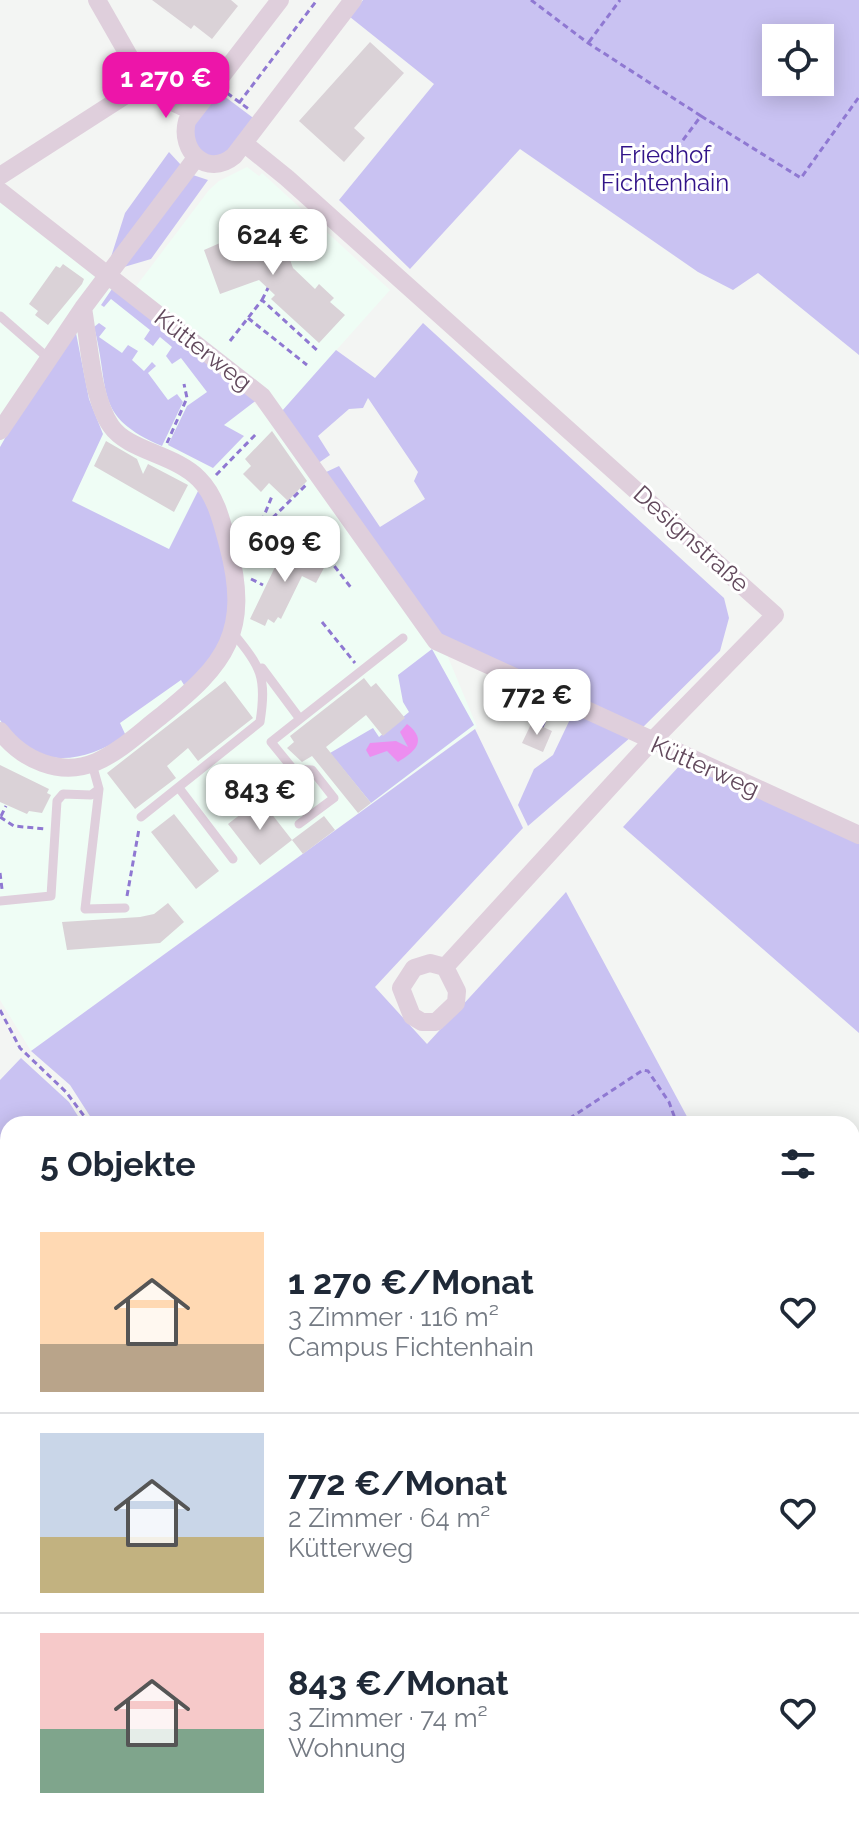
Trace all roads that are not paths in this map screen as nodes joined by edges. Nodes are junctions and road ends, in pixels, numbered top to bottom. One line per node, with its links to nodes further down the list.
1 (97, 0): 4 (street)
2 (280, 0): 5 (street)
3 (353, 0): 6 (street)
4 (149, 91): 5 (street); 8 (street)
5 (193, 112): 7 (street)
6 (245, 144): 7 (street); 21 (street, Designstraße)
7 (196, 158): 10 (street)
8 (0, 176)
9 (0, 191): 10 (street, Kütterweg)
10 (108, 276): 11 (street); 21 (street, Kütterweg)
11 (83, 308): 13 (street); 16 (street)
12 (0, 316): 13 (lane)
13 (48, 358): 14 (street)
14 (6, 410): 15 (street)
15 (0, 431)
16 (233, 633): 18 (lane); 22 (street)
17 (403, 638): 19 (lane)
18 (260, 665): 19 (lane); 23 (lane)
19 (300, 719): 26 (lane)
20 (0, 731): 22 (street)
21 (651, 742): 27 (street, Kütterweg); 31 (street, Designstraße)
22 (92, 764): 24 (lane)
23 (179, 788): 25 (lane); 28 (lane)
24 (99, 789): 29 (lane); 30 (lane)
25 (141, 817)
26 (299, 824)
27 (859, 835)
28 (233, 859)
29 (2, 901)
30 (125, 908)
31 (445, 967)

